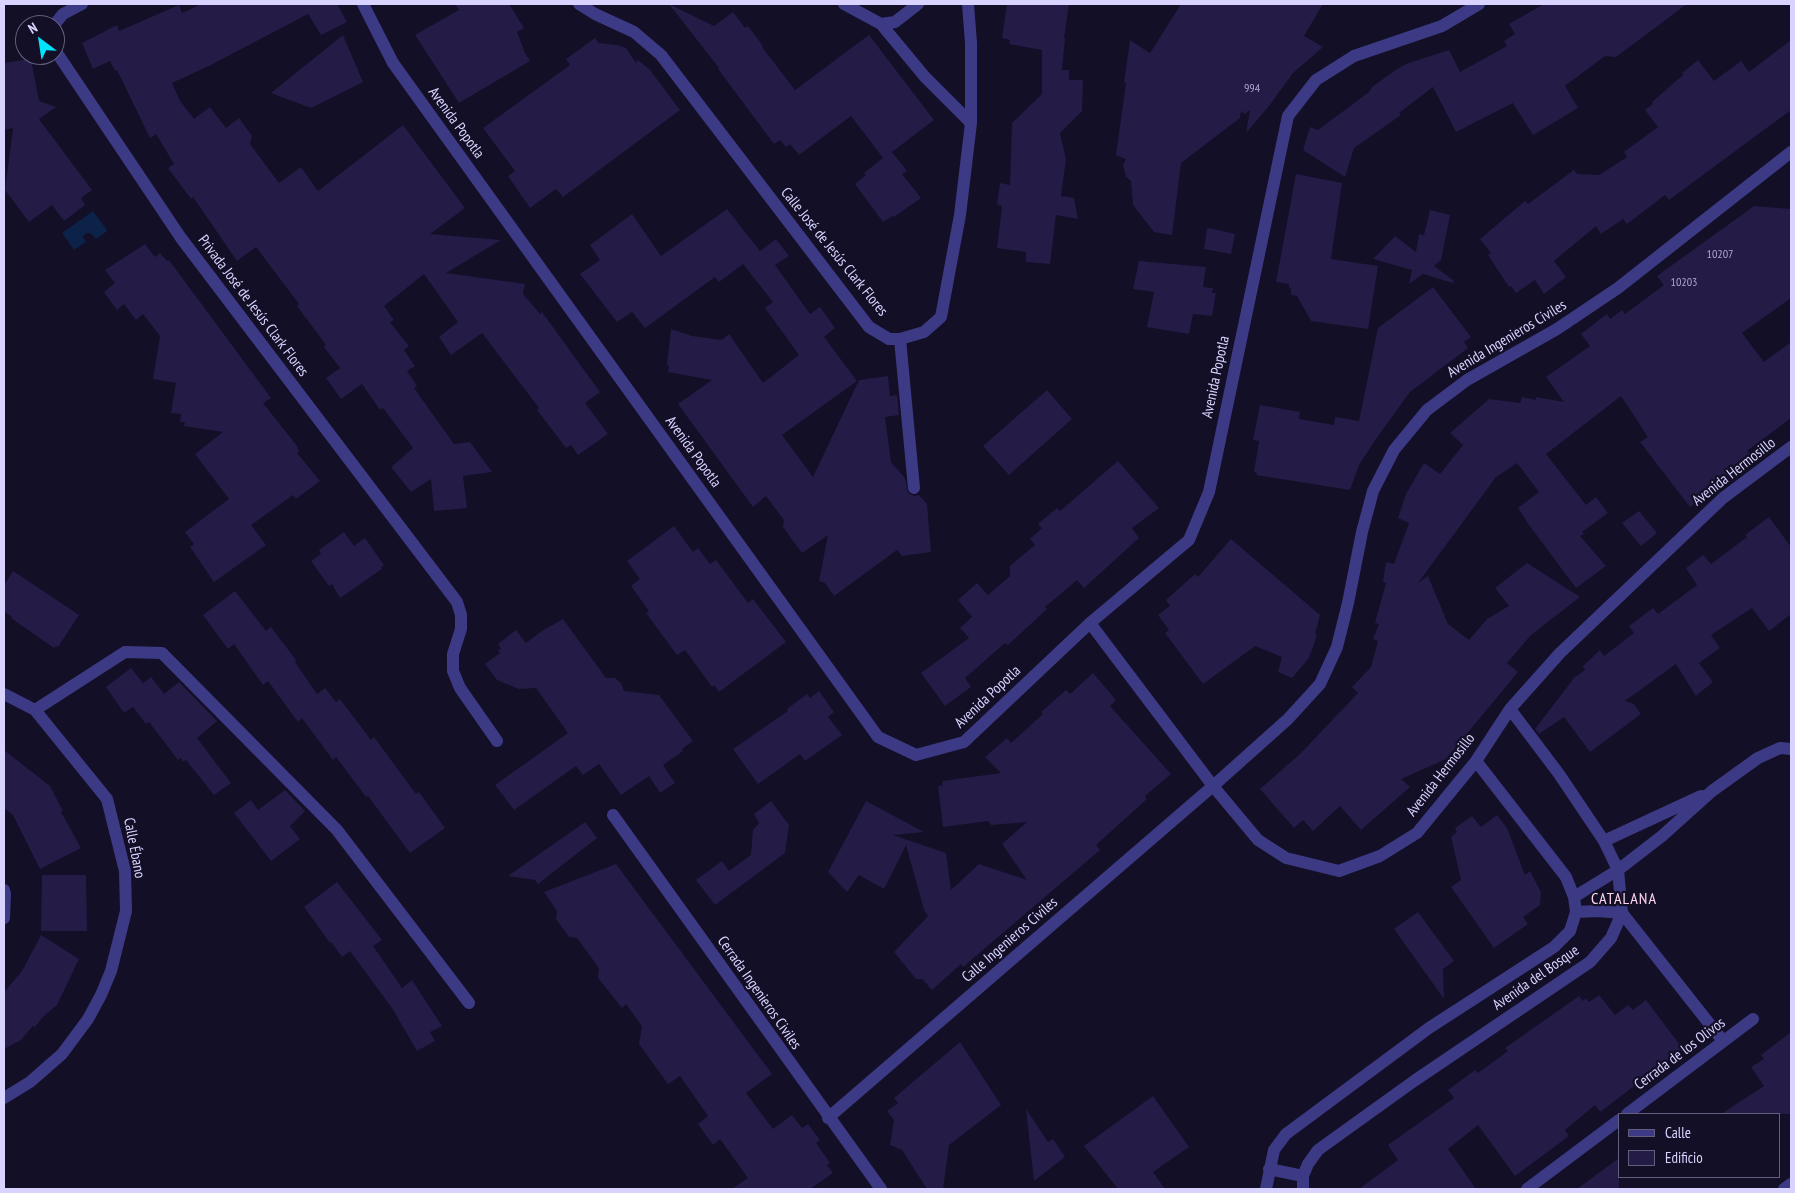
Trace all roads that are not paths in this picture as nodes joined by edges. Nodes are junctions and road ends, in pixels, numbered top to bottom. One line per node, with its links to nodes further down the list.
1 (82, 4): 8 (street)
2 (363, 4): 16 (street, Avenida Popotla)
3 (579, 4): 13 (street, Calle José de Jesús Clark Flores)
4 (844, 4): 9 (street)
5 (918, 4): 9 (street)
6 (968, 4): 11 (street)
7 (1479, 4): 16 (street, Avenida Popotla)
8 (62, 15)
9 (881, 24): 11 (street)
10 (65, 65): 20 (street, Privada José de Jesús Clark Flores)
11 (971, 123): 13 (street)
12 (1791, 152): 23 (street, Avenida Ingenieros Civiles)
13 (900, 339): 15 (street)
14 (1791, 447): 18 (street, Avenida Hermosillo)
15 (914, 488)
16 (1090, 623): 23 (street, Avenida Hermosillo)
17 (4, 694): 19 (street, Calle Ébano)
18 (1510, 709): 22 (street, Avenida Hermosillo); 26 (street, Avenida del Bosque)
19 (35, 710): 33 (street); 36 (street, Calle Ébano)
20 (497, 742)
21 (1791, 749): 24 (street)
22 (1476, 761): 23 (street, Avenida Hermosillo); 29 (street)
23 (1213, 786): 38 (street, Calle Ingenieros Civiles)
24 (1712, 791): 26 (street); 27 (street)
25 (613, 815): 38 (street, Cerrada Ingenieros Civiles)
26 (1604, 841): 27 (street, Avenida del Bosque)
27 (1618, 870): 29 (street); 31 (street, Avenida del Bosque)
28 (4, 890): 32 (street)
29 (1574, 897): 30 (street)
30 (1576, 912): 31 (street); 40 (street, Avenida del Bosque)
31 (1622, 913): 35 (street); 41 (street, Avenida del Bosque)
32 (4, 918)
33 (469, 1004)
34 (1752, 1019): 35 (street, Cerrada de los Olivos)
35 (1724, 1042): 37 (street, Cerrada de los Olivos)
36 (4, 1098)
37 (1627, 1113)
38 (828, 1118): 43 (street, Cerrada Ingenieros Civiles)
39 (1618, 1121): 46 (street)
40 (1269, 1169): 41 (street); 44 (street, Avenida del Bosque)
41 (1303, 1176): 45 (street)
42 (1791, 1184): 47 (street)
43 (881, 1189)
44 (1266, 1189)
45 (1304, 1189)
46 (1527, 1189)
47 (1784, 1189)

